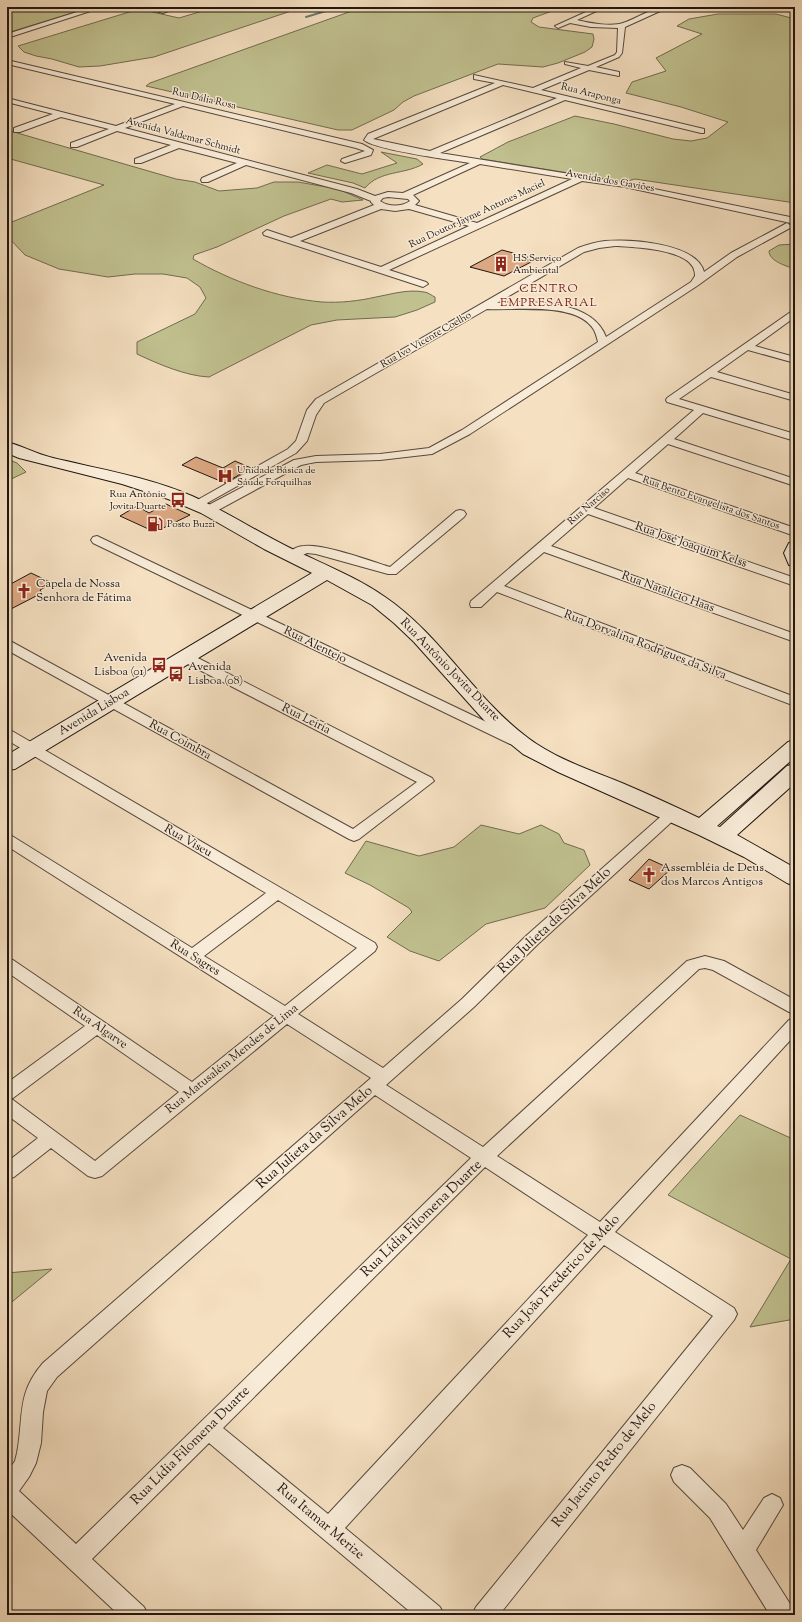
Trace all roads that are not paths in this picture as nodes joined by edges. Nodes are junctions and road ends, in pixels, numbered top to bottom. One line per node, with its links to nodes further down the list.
1 (100, 7): 9 (street)
2 (144, 7): 3 (street)
3 (176, 7)
4 (602, 7): 6 (street)
5 (666, 7): 8 (street)
6 (569, 21): 7 (street); 8 (street)
7 (558, 26)
8 (622, 26): 14 (street)
9 (7, 36)
10 (7, 62): 12 (street, Rua Dália Rosa)
11 (567, 63): 14 (street)
12 (17, 65): 13 (street); 21 (street, Rua Dália Rosa)
13 (7, 68)
14 (589, 68): 15 (street); 18 (street)
15 (616, 74)
16 (477, 77): 17 (street, Rua Araponga)
17 (502, 83): 18 (street, Rua Araponga); 28 (street, Avenida dos Gaviões)
18 (533, 91): 19 (street, Rua Araponga)
19 (564, 98): 25 (street, Rua Araponga); 28 (street)
20 (7, 100): 22 (street, Avenida Valdemar Schmidt)
21 (182, 104): 23 (street); 30 (street, Rua Dália Rosa)
22 (61, 114): 23 (street, Avenida Valdemar Schmidt); 24 (street)
23 (119, 129): 26 (street); 27 (street, Avenida Valdemar Schmidt)
24 (18, 130)
25 (701, 131)
26 (74, 145)
27 (179, 145): 29 (street); 31 (street, Avenida Valdemar Schmidt)
28 (431, 154): 32 (street, Avenida dos Gaviões); 33 (street, Avenida dos Gaviões)
29 (138, 161)
30 (345, 161)
31 (246, 162): 35 (street); 37 (street, Avenida Valdemar Schmidt)
32 (478, 162): 33 (street); 34 (street, Avenida dos Gaviões)
33 (464, 168): 36 (street, Avenida dos Gaviões); 40 (street)
34 (581, 178): 36 (street, Rua Doutor Jayme Antunes Maciel); 43 (street, Avenida dos Gaviões)
35 (205, 180)
36 (568, 185): 38 (street, Avenida dos Gaviões); 47 (street, Rua Doutor Jayme Antunes Maciel)
37 (354, 191): 39 (street); 42 (street)
38 (620, 193)
39 (387, 194): 40 (street); 42 (street)
40 (406, 195): 44 (street)
41 (633, 196): 45 (street, Avenida dos Gaviões)
42 (378, 202): 44 (street); 49 (street)
43 (707, 203): 45 (street); 46 (street, Avenida dos Gaviões)
44 (409, 206): 47 (street)
45 (698, 209): 46 (street, Avenida dos Gaviões)
46 (792, 225): 50 (street, Rua Ivo Vicente Coelho)
47 (478, 226): 52 (street, Rua Doutor Jayme Antunes Maciel)
48 (267, 233): 49 (street)
49 (292, 241): 52 (street)
50 (734, 255): 51 (street, Rua Ivo Vicente Coelho); 53 (street, Rua Ivo Vicente Coelho)
51 (690, 259): 53 (street); 55 (street, Rua Ivo Vicente Coelho)
52 (382, 270): 54 (street)
53 (698, 281): 59 (street, Rua Ivo Vicente Coelho)
54 (423, 284)
55 (485, 306): 59 (street); 68 (street, Rua Ivo Vicente Coelho)
56 (795, 313): 57 (street)
57 (782, 322): 58 (street); 60 (street)
58 (795, 326)
59 (603, 342): 69 (street, Rua Ivo Vicente Coelho)
60 (747, 347): 61 (street); 62 (street)
61 (795, 360)
62 (709, 373): 63 (street); 64 (street)
63 (795, 398)
64 (702, 409): 65 (street); 66 (street, Rua Narciso)
65 (795, 438)
66 (666, 440): 70 (street, Rua Narciso); 71 (street)
67 (7, 447): 72 (main road, Rua Antônio Jovita Duarte)
68 (292, 451): 69 (street); 72 (street, Rua Ivo Vicente Coelho)
69 (309, 459): 72 (street, Rua Ivo Vicente Coelho)
70 (627, 474): 73 (street, Rua Narciso); 75 (street, Rua Bento Evangelista dos Santos)
71 (795, 483)
72 (202, 508): 79 (main road, Rua Antônio Jovita Duarte)
73 (586, 509): 77 (street, Rua Narciso); 82 (street, Rua José Joaquim Kelss)
74 (460, 514): 79 (street)
75 (795, 532)
76 (97, 540): 85 (street, Rua Alentejo)
77 (542, 547): 83 (street, Rua Narciso); 86 (street, Rua Natalício Haas)
78 (795, 547): 80 (main road)
79 (291, 556): 81 (main road, Rua Antônio Jovita Duarte)
80 (795, 561)
81 (326, 573): 85 (main road, Avenida Lisboa); 89 (main road, Rua Antônio Jovita Duarte)
82 (795, 582)
83 (495, 587): 84 (street, Rua Narciso); 91 (street, Rua Dorvalina Rodrigues da Silva)
84 (476, 604)
85 (254, 616): 88 (main road, Avenida Lisboa); 92 (street, Rua Alentejo)
86 (795, 638)
87 (7, 645): 90 (street, Rua Coimbra)
88 (185, 657): 90 (main road, Avenida Lisboa); 101 (street, Rua Leiria)
89 (476, 699): 92 (street); 96 (main road, Rua Antônio Jovita Duarte)
90 (110, 702): 95 (main road, Avenida Lisboa); 101 (street, Rua Coimbra)
91 (795, 702)
92 (455, 712): 96 (street, Rua Alentejo)
93 (7, 734): 95 (street, Rua Viseu)
94 (795, 746): 100 (main road)
95 (32, 749): 97 (main road, Avenida Lisboa); 105 (street, Rua Viseu)
96 (534, 750): 99 (main road, Rua Antônio Jovita Duarte)
97 (7, 764)
98 (795, 771): 102 (main road)
99 (672, 814): 100 (main road, Rua Antônio Jovita Duarte); 113 (street, Rua Julieta da Silva Melo)
100 (701, 828): 102 (main road, Rua Antônio Jovita Duarte)
101 (354, 836)
102 (722, 837): 104 (main road, Rua Antônio Jovita Duarte)
103 (7, 839): 107 (street, Rua Sagres)
104 (795, 878)
105 (277, 893): 106 (street, Rua Viseu); 107 (street)
106 (369, 947): 110 (street, Rua Matusalém Mendes de Lima)
107 (192, 956): 110 (street, Rua Sagres)
108 (7, 964): 112 (street, Rua Algarve)
109 (795, 1008): 118 (street, Rua Lídia Filomena Duarte)
110 (286, 1015): 113 (street, Rua Sagres); 114 (street, Rua Matusalém Mendes de Lima)
111 (795, 1024): 120 (street, Rua João Frederico de Melo)
112 (97, 1026): 114 (street, Rua Algarve); 115 (street)
113 (379, 1082): 118 (street, Rua Sagres); 124 (street, Rua Julieta da Silva Melo)
114 (193, 1092): 117 (street, Rua Matusalém Mendes de Lima)
115 (7, 1093)
116 (7, 1105): 117 (street)
117 (51, 1138): 119 (street)
118 (484, 1157): 120 (street, Rua Sagres); 122 (street, Rua Lídia Filomena Duarte)
119 (7, 1172)
120 (602, 1233): 121 (street, Rua Sagres); 127 (street, Rua João Frederico de Melo)
121 (727, 1314): 132 (street, Rua Jacinto Pedro de Melo)
122 (208, 1429): 127 (street, Rua Itamar Merize); 129 (street, Rua Lídia Filomena Duarte)
123 (682, 1475): 128 (street)
124 (7, 1488)
125 (7, 1495): 129 (street)
126 (772, 1505): 128 (street)
127 (328, 1529): 131 (street, Rua Itamar Merize)
128 (743, 1550): 133 (street)
129 (76, 1559): 130 (street)
130 (136, 1615)
131 (432, 1615)
132 (484, 1615)
133 (784, 1615)

